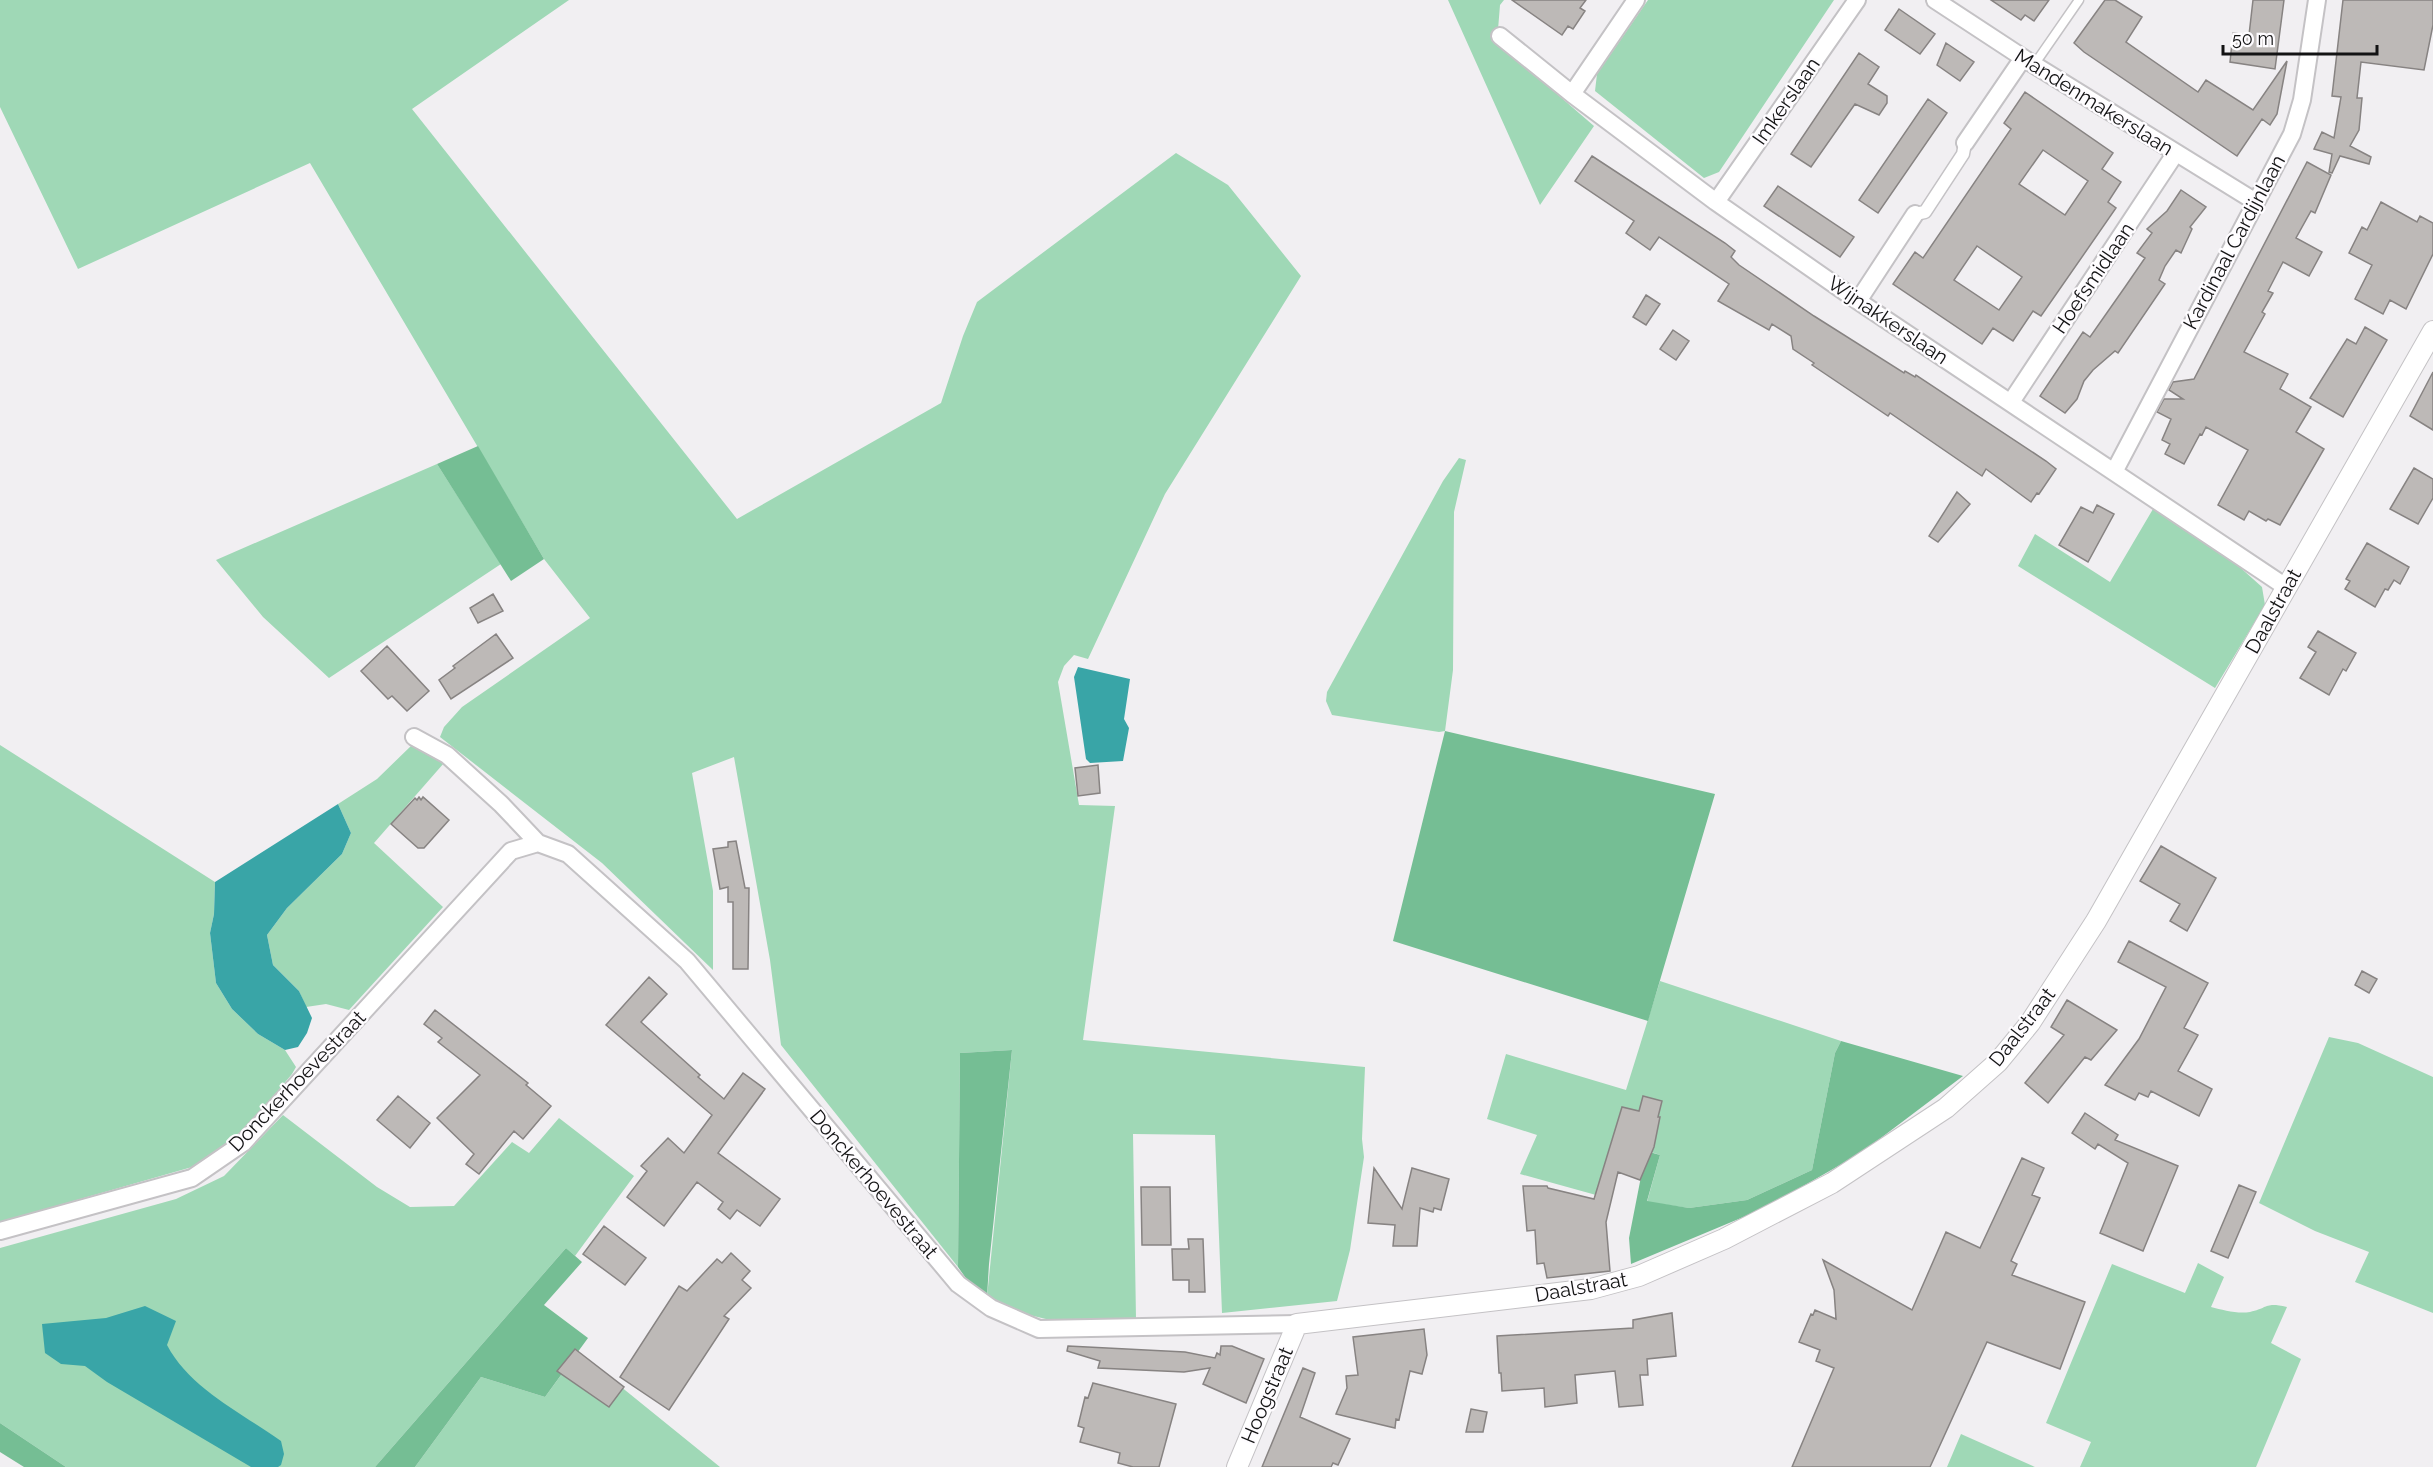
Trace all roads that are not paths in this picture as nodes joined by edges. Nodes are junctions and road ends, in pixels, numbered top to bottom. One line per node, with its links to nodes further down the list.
1 (1636, 0): 8 (street)
2 (1857, 0): 11 (street, Imkerslaan)
3 (1935, 0): 7 (street, Mandenmakerslaan)
4 (2079, 0): 7 (lane)
5 (2318, 0): 12 (street, Kardinaal Cardijnlaan)
6 (1500, 36): 8 (street, Wijnakkerslaan)
7 (2029, 62): 9 (street); 10 (street, Mandenmakerslaan)
8 (1572, 94): 11 (street, Wijnakkerslaan)
9 (1965, 143): 13 (street)
10 (2175, 154): 12 (street, Mandenmakerslaan); 16 (street, Hoefsmidlaan)
11 (1716, 202): 14 (street, Wijnakkerslaan)
12 (2256, 202): 17 (street, Kardinaal Cardijnlaan)
13 (1914, 214): 14 (street)
14 (1858, 301): 16 (street, Wijnakkerslaan)
15 (2433, 331): 18 (street, Daalstraat)
16 (2011, 402): 17 (street, Wijnakkerslaan)
17 (2114, 472): 18 (street, Wijnakkerslaan)
18 (2286, 587): 22 (street, Daalstraat)
19 (414, 737): 20 (street, Donckerhoevestraat)
20 (538, 843): 21 (street, Donckerhoevestraat); 22 (street, Donckerhoevestraat)
21 (0, 1231)
22 (1297, 1324): 23 (street, Hoogstraat)
23 (1237, 1467)

